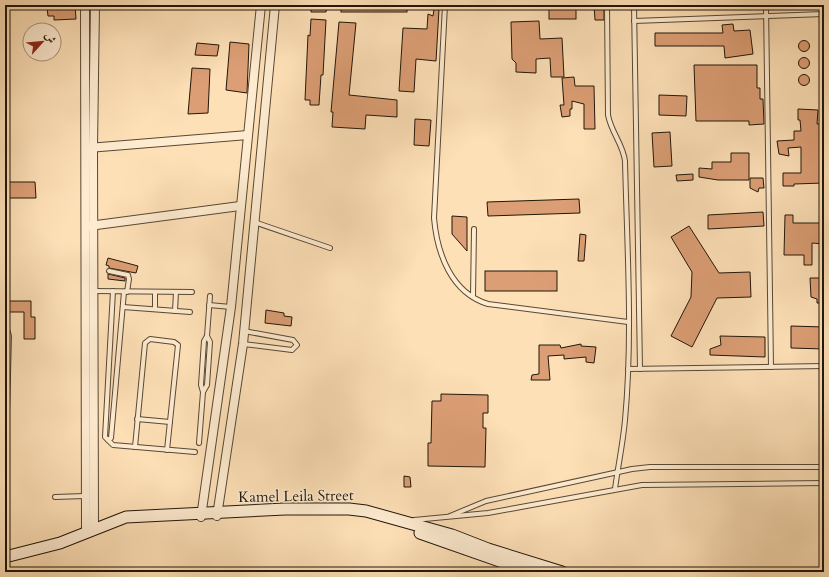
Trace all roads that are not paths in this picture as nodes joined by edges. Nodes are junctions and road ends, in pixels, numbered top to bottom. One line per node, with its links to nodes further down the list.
1 (261, 5): 12 (street)
2 (275, 5): 13 (street)
3 (445, 5): 41 (lane)
4 (608, 5): 50 (lane)
5 (634, 5): 11 (lane)
6 (766, 5): 10 (lane)
7 (83, 6): 8 (street); 20 (street)
8 (97, 6): 19 (street)
9 (824, 14): 10 (lane)
10 (766, 16): 11 (lane); 55 (lane)
11 (634, 21): 57 (lane)
12 (259, 33): 13 (street); 14 (street)
13 (272, 34): 15 (street)
14 (251, 103): 15 (street); 17 (street)
15 (265, 104): 16 (street)
16 (262, 131): 17 (street); 18 (street)
17 (248, 134): 18 (street); 19 (street); 21 (street)
18 (261, 140): 25 (street)
19 (93, 148): 20 (street); 23 (street)
20 (84, 149): 22 (street)
21 (240, 206): 24 (street); 26 (street)
22 (84, 211): 23 (street); 27 (street)
23 (94, 211): 26 (street)
24 (239, 218): 25 (street); 31 (street)
25 (253, 222): 29 (lane); 32 (street)
26 (94, 225): 27 (street); 33 (street)
27 (84, 226): 35 (street)
28 (474, 229): 41 (lane)
29 (330, 248)
30 (109, 271): 36 (lane)
31 (234, 280): 32 (street); 44 (street)
32 (248, 282): 49 (street)
33 (94, 291): 34 (lane); 35 (street); 76 (street)
34 (113, 291): 36 (lane); 59 (lane)
35 (84, 292): 75 (street)
36 (126, 292): 37 (lane); 43 (lane)
37 (155, 292): 38 (lane); 45 (lane)
38 (176, 292): 39 (lane); 46 (lane)
39 (192, 292)
40 (210, 296): 42 (lane)
41 (473, 298): 50 (lane)
42 (209, 305): 44 (lane); 66 (lane)
43 (123, 307): 45 (lane); 60 (lane)
44 (231, 307): 48 (street)
45 (155, 309): 46 (lane)
46 (175, 311): 47 (lane)
47 (190, 312)
48 (230, 316): 49 (street); 77 (street)
49 (245, 319): 52 (street)
50 (628, 322): 56 (lane)
51 (5, 330): 58 (street)
52 (244, 331): 53 (street); 53 (lane)
53 (242, 344): 78 (street)
54 (824, 366): 55 (lane)
55 (771, 367): 57 (lane)
56 (628, 369): 57 (lane); 71 (lane)
57 (640, 369)
58 (5, 372): 61 (street)
59 (107, 385): 60 (lane); 65 (lane)
60 (116, 386): 65 (lane)
61 (5, 394): 62 (street)
62 (5, 412)
63 (137, 419): 64 (lane); 64 (lane); 67 (lane)
64 (170, 422): 68 (lane)
65 (108, 440): 67 (lane)
66 (199, 443)
67 (135, 447): 68 (lane)
68 (167, 450): 69 (lane)
69 (195, 452)
70 (824, 467): 71 (lane)
71 (618, 472): 73 (lane); 79 (lane)
72 (824, 483): 73 (lane)
73 (615, 490): 79 (lane)
74 (55, 497): 75 (lane)
75 (85, 498): 76 (street); 82 (street)
76 (95, 500): 82 (street)
77 (202, 514): 78 (street, Kamel Leila Street); 82 (street, Kamel Leila Street)
78 (218, 514): 80 (street, Kamel Leila Street); 81 (street, Kamel Leila Street)
79 (447, 518): 80 (lane)
80 (406, 521): 81 (street); 85 (street, Kamel Leila Street)
81 (389, 522): 84 (street, Kamel Leila Street)
82 (90, 530): 83 (street, Kamel Leila Street)
83 (5, 557)
84 (530, 572)
85 (562, 572)

